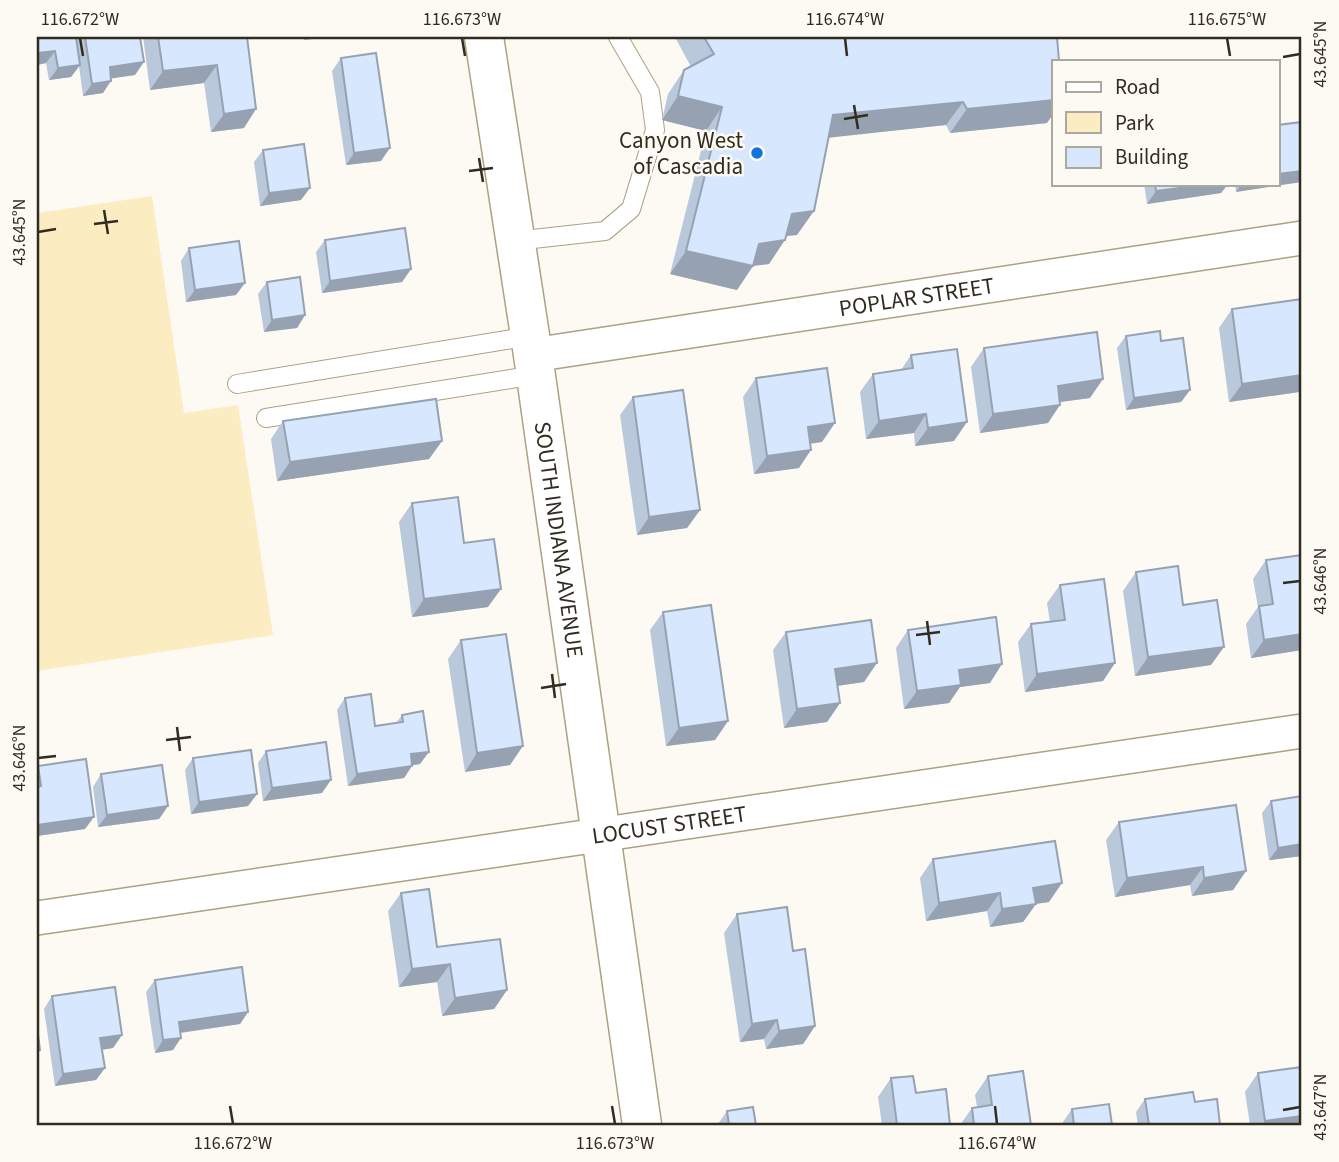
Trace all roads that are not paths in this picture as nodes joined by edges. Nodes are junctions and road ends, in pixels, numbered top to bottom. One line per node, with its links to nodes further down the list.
1 (484, 37): 4 (main road, SOUTH INDIANA AVENUE)
2 (618, 37): 4 (lane)
3 (1302, 238): 5 (street, POPLAR STREET)
4 (515, 241): 5 (main road, SOUTH INDIANA AVENUE)
5 (533, 355): 6 (lane); 7 (lane); 9 (main road, SOUTH INDIANA AVENUE)
6 (237, 384)
7 (266, 418)
8 (1302, 731): 9 (street, LOCUST STREET)
9 (601, 835): 10 (street, LOCUST STREET); 11 (main road, SOUTH INDIANA AVENUE)
10 (37, 918)
11 (642, 1125)

